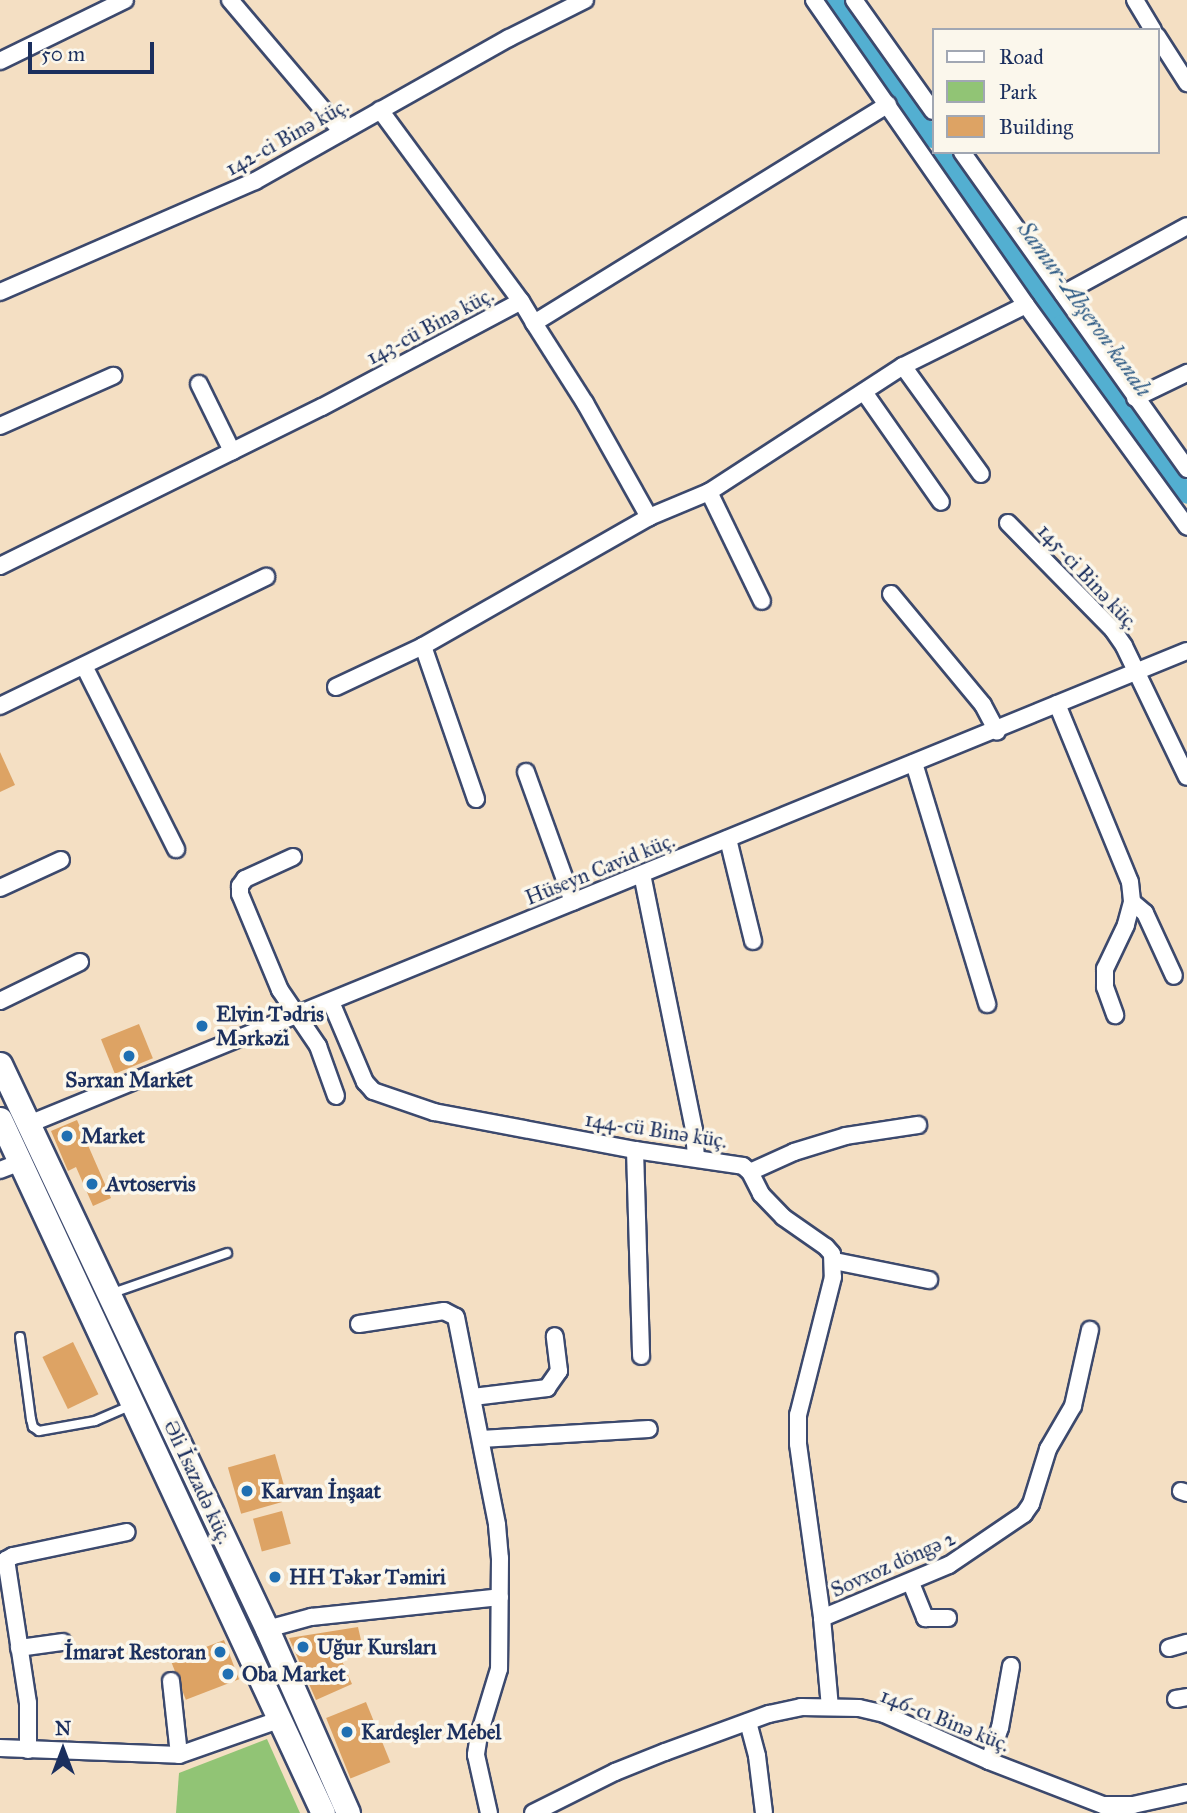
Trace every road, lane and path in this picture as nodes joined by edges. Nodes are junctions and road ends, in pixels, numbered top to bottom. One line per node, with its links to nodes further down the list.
1 (124, 0): 9 (street)
2 (230, 0): 14 (street)
3 (585, 0): 12 (street, 142-ci Binə küç.)
4 (814, 0): 11 (street)
5 (855, 0): 13 (street)
6 (1135, 0): 7 (street)
7 (1151, 28)
8 (1159, 39): 10 (street)
9 (0, 61)
10 (1187, 83)
11 (888, 104): 20 (street); 21 (street)
12 (380, 110): 14 (street, 142-ci Binə küç.); 19 (street)
13 (932, 110)
14 (342, 132): 17 (street, 142-ci Binə küç.)
15 (963, 154): 18 (street)
16 (1187, 226): 18 (street)
17 (0, 292)
18 (1063, 294): 27 (street)
19 (521, 301): 21 (street, 143-cü Binə küç.); 29 (street, 143-cü Binə küç.)
20 (1026, 305): 22 (street); 36 (street)
21 (534, 323): 34 (street, 143-cü Binə küç.)
22 (903, 366): 26 (street); 31 (street)
23 (1187, 373): 27 (street)
24 (113, 376): 28 (street)
25 (199, 384): 29 (street)
26 (864, 392): 32 (street); 33 (street)
27 (1135, 398): 30 (street)
28 (0, 426)
29 (232, 451): 37 (street, 143-cü Binə küç.)
30 (1187, 469)
31 (981, 474)
32 (709, 492): 34 (street); 40 (street)
33 (941, 502)
34 (649, 517): 41 (street)
35 (1008, 523): 44 (street, 145-ci Binə küç.)
36 (1187, 527)
37 (0, 566)
38 (266, 577): 43 (street)
39 (891, 594): 48 (street)
40 (762, 601)
41 (423, 646): 45 (street); 52 (street)
42 (1187, 651): 44 (street, Hüseyn Cavid küç.)
43 (84, 666): 47 (street); 54 (street)
44 (1137, 672): 46 (street, Hüseyn Cavid küç.); 51 (street, 145-ci Binə küç.)
45 (336, 687)
46 (1057, 704): 48 (street, Hüseyn Cavid küç.); 60 (street)
47 (0, 706)
48 (997, 731): 49 (street, Hüseyn Cavid küç.)
49 (914, 763): 53 (street, Hüseyn Cavid küç.); 66 (street)
50 (526, 772): 59 (street)
51 (1187, 777)
52 (476, 799)
53 (728, 839): 57 (street, Hüseyn Cavid küç.); 61 (street)
54 (176, 849)
55 (293, 856): 68 (street)
56 (61, 860): 58 (street)
57 (642, 874): 59 (street, Hüseyn Cavid küç.); 76 (street)
58 (0, 888)
59 (573, 902): 65 (street, Hüseyn Cavid küç.)
60 (1132, 902): 63 (street); 67 (street)
61 (753, 942)
62 (80, 962): 64 (street)
63 (1174, 976)
64 (0, 1001)
65 (331, 1002): 68 (street, Hüseyn Cavid küç.); 74 (street, 144-cü Binə küç.)
66 (987, 1004)
67 (1115, 1014)
68 (297, 1017): 70 (street); 71 (street, Hüseyn Cavid küç.)
69 (0, 1064): 71 (main road)
70 (336, 1096)
71 (29, 1124): 73 (main road); 75 (main road, Əli İsazadə küç.)
72 (918, 1125): 78 (street)
73 (4, 1126): 77 (main road, Əli İsazadə küç.)
74 (635, 1150): 76 (street, 144-cü Binə küç.); 87 (street)
75 (43, 1153): 77 (main road); 82 (main road, Əli İsazadə küç.)
76 (695, 1158): 78 (street, 144-cü Binə küç.)
77 (10, 1166): 89 (main road, Əli İsazadə küç.)
78 (750, 1172): 80 (street, 144-cü Binə küç.)
79 (227, 1253): 82 (lane)
80 (834, 1261): 81 (street); 96 (street)
81 (929, 1280)
82 (110, 1293): 98 (main road, Əli İsazadə küç.)
83 (359, 1324): 88 (street)
84 (1090, 1329): 94 (street, Sovxoz döngə 2)
85 (555, 1336): 88 (street)
86 (20, 1337): 89 (lane)
87 (640, 1356)
88 (473, 1397): 91 (street)
89 (135, 1404): 107 (main road, Əli İsazadə küç.)
90 (649, 1429): 91 (street)
91 (481, 1439): 95 (street)
92 (127, 1532): 93 (street)
93 (3, 1558): 101 (street)
94 (911, 1583): 96 (street, Sovxoz döngə 2); 97 (street)
95 (500, 1597): 98 (street); 116 (street)
96 (822, 1618): 105 (street)
97 (948, 1618)
98 (267, 1629): 106 (main road, Əli İsazadə küç.)
99 (63, 1643): 101 (street)
100 (1187, 1643): 102 (street)
101 (19, 1648): 110 (street)
102 (1169, 1648)
103 (1011, 1666): 112 (street)
104 (172, 1681): 111 (street)
105 (830, 1707): 108 (street, 146-cı Binə küç.); 112 (street, 146-cı Binə küç.)
106 (303, 1709): 107 (main road); 115 (main road, Əli İsazadə küç.)
107 (281, 1719): 111 (street); 114 (main road, Əli İsazadə küç.)
108 (748, 1721): 117 (street, 146-cı Binə küç.); 118 (street)
109 (0, 1748): 110 (street)
110 (28, 1750): 111 (street)
111 (178, 1755)
112 (989, 1761): 113 (street, 146-cı Binə küç.)
113 (1187, 1793)
114 (323, 1813)
115 (348, 1813)
116 (489, 1813)
117 (533, 1813)
118 (764, 1813)

